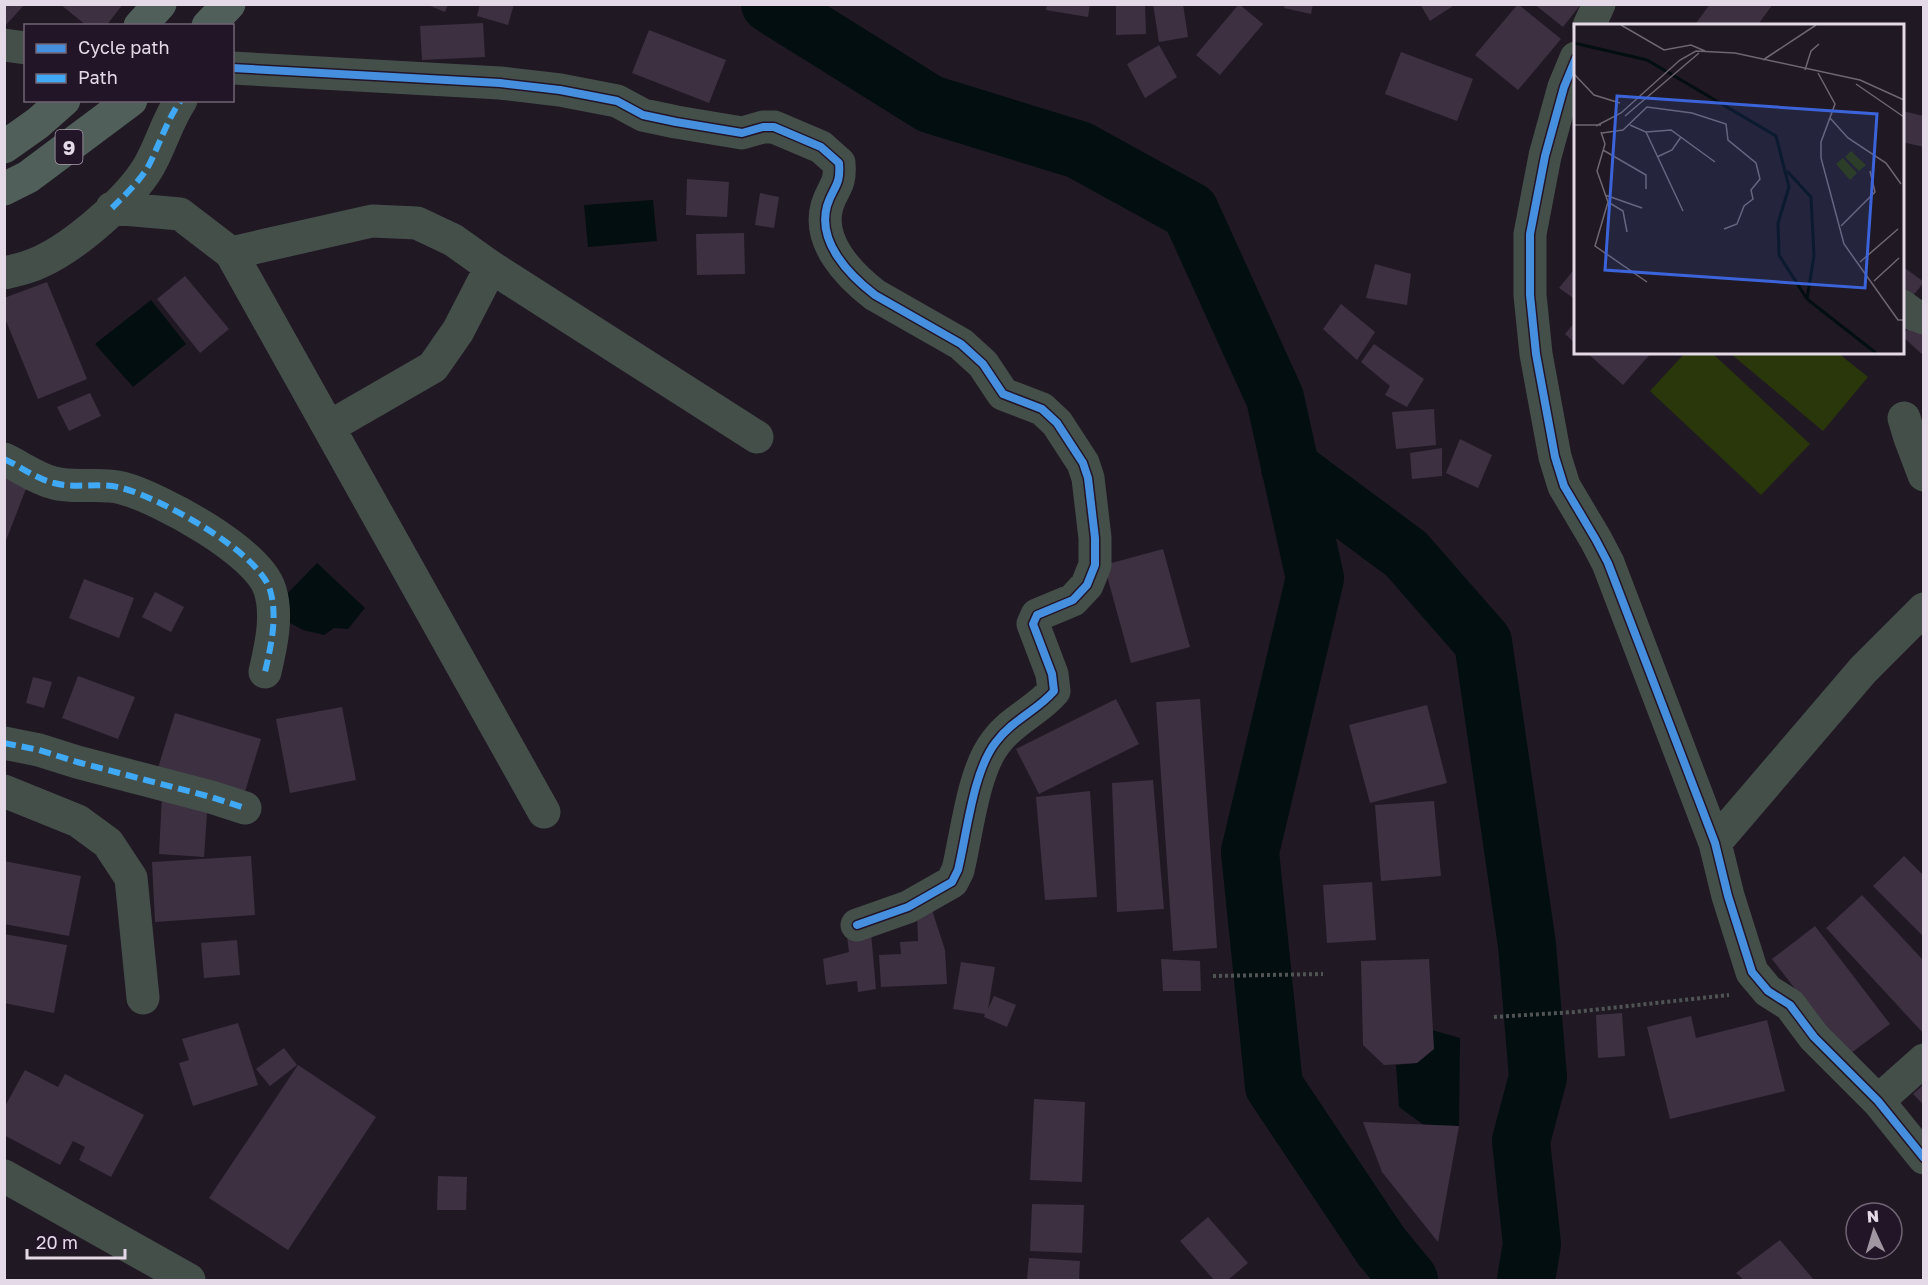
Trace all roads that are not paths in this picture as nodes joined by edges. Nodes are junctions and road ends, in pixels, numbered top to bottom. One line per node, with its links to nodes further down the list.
1 (160, 4): 4 (highway)
2 (229, 4): 5 (highway)
3 (1599, 4): 6 (street)
4 (142, 24)
5 (210, 24)
6 (1591, 24)
7 (4, 45): 8 (street)
8 (24, 48)
9 (1574, 61): 33 (street)
10 (234, 68): 34 (street)
11 (62, 102): 14 (highway, 9)
12 (128, 102): 15 (highway, 9)
13 (180, 102): 16 (street)
14 (4, 147)
15 (4, 189)
16 (112, 208): 17 (street); 19 (street)
17 (231, 253): 18 (street); 23 (street)
18 (491, 267): 23 (street); 24 (street)
19 (4, 273)
20 (1904, 307): 21 (street)
21 (1923, 318)
22 (1904, 418): 26 (street)
23 (329, 427): 32 (street)
24 (757, 437)
25 (4, 459): 28 (street)
26 (1923, 475)
27 (1923, 609): 33 (street)
28 (265, 672)
29 (4, 743): 31 (street)
30 (4, 791): 35 (street)
31 (245, 808)
32 (544, 812)
33 (1715, 843): 37 (street)
34 (857, 925)
35 (143, 998)
36 (1923, 1060): 37 (street)
37 (1878, 1101): 38 (street)
38 (1923, 1158)
39 (4, 1176): 40 (street)
40 (189, 1281)

